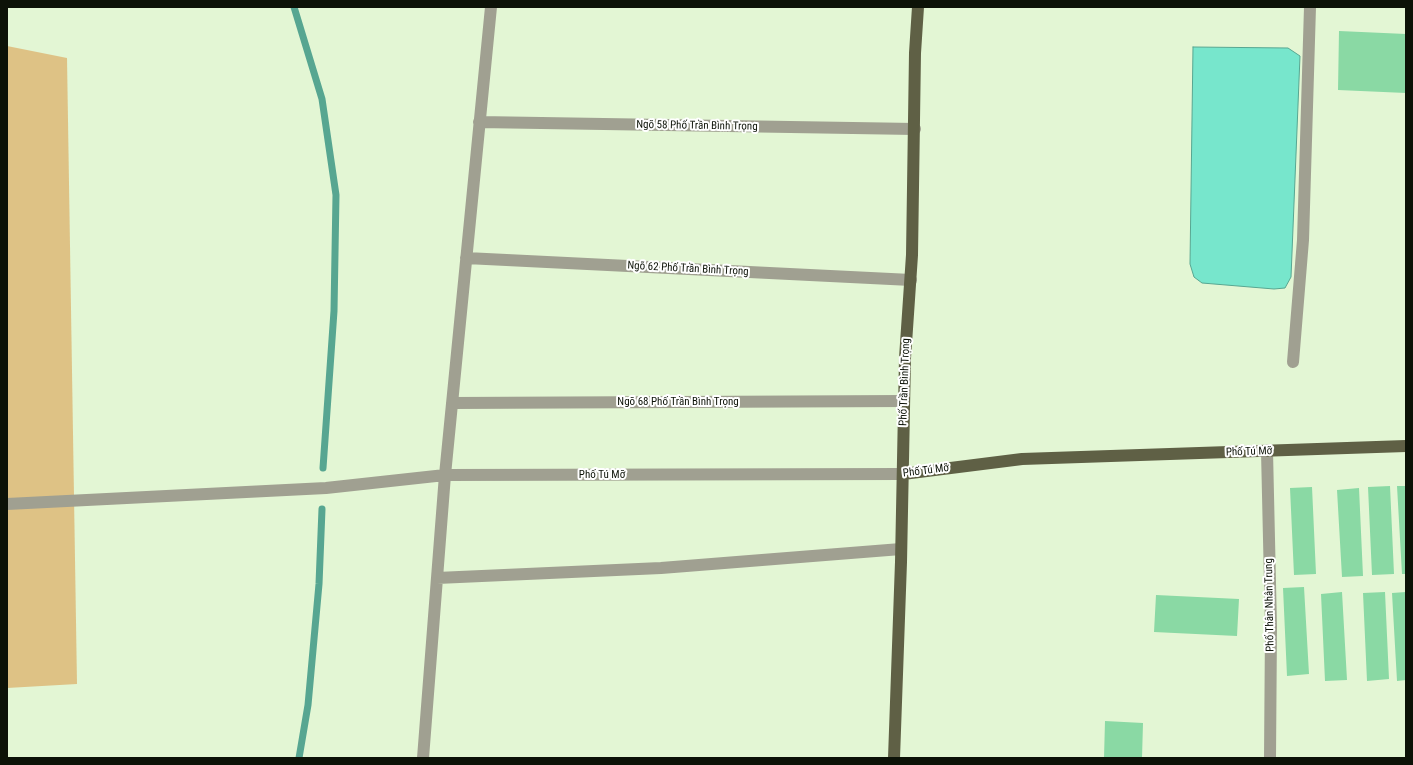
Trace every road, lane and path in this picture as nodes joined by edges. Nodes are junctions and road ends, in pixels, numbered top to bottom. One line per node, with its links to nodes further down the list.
1 (491, 7): 4 (street)
2 (918, 7): 5 (main road, Phố Trần Bình Trọng)
3 (1310, 7): 8 (street)
4 (479, 122): 5 (street, Ngõ 58 Phố Trần Bình Trọng); 6 (street)
5 (915, 129): 7 (main road, Phố Trần Bình Trọng)
6 (466, 258): 7 (street, Ngõ 62 Phố Trần Bình Trọng); 10 (street)
7 (911, 280): 9 (main road, Phố Trần Bình Trọng)
8 (1293, 362)
9 (904, 401): 10 (street, Ngõ 68 Phố Trần Bình Trọng); 13 (main road, Phố Trần Bình Trọng)
10 (452, 404): 14 (street)
11 (1406, 446): 12 (main road, Phố Tú Mỡ)
12 (1267, 451): 13 (main road, Phố Tú Mỡ); 20 (street, Phố Thân Nhân Trung)
13 (902, 474): 14 (street, Phố Tú Mỡ); 16 (main road, Phố Trần Bình Trọng)
14 (445, 475): 15 (street, Phố Tú Mỡ); 17 (street)
15 (7, 504)
16 (901, 550): 17 (street); 19 (main road, Phố Trần Bình Trọng)
17 (437, 578): 18 (street)
18 (423, 758)
19 (894, 758)
20 (1270, 758)

